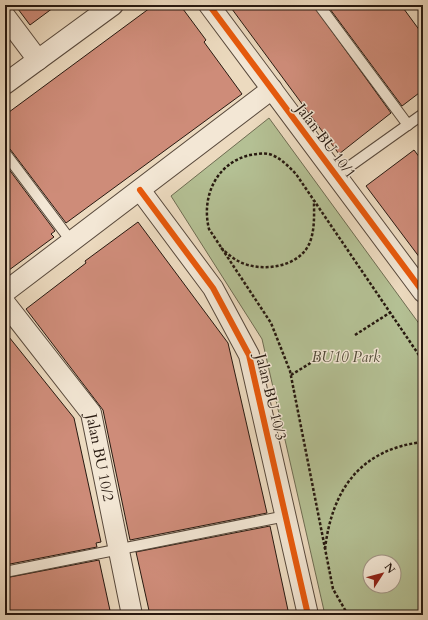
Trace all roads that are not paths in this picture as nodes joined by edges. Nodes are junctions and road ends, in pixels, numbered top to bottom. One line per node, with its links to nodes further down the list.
1 (209, 5): 7 (street, Jalan BU 10/1)
2 (319, 5): 9 (lane)
3 (103, 8): 5 (street)
4 (5, 16): 5 (street)
5 (38, 60): 6 (street)
6 (5, 84)
7 (272, 89): 11 (street, Jalan BU 10/1); 12 (street)
8 (423, 114): 9 (lane)
9 (408, 125): 11 (lane)
10 (5, 153): 13 (lane)
11 (336, 176): 15 (street, Jalan BU 10/1)
12 (140, 190): 13 (street); 17 (street, Jalan BU 10/3)
13 (71, 241): 14 (street)
14 (5, 292)
15 (423, 292)
16 (5, 303): 18 (street, Jalan BU 10/2)
17 (286, 516): 18 (lane); 21 (street, Jalan BU 10/3)
18 (118, 549): 19 (lane); 20 (street, Jalan BU 10/2)
19 (5, 572)
20 (132, 615)
21 (308, 615)

